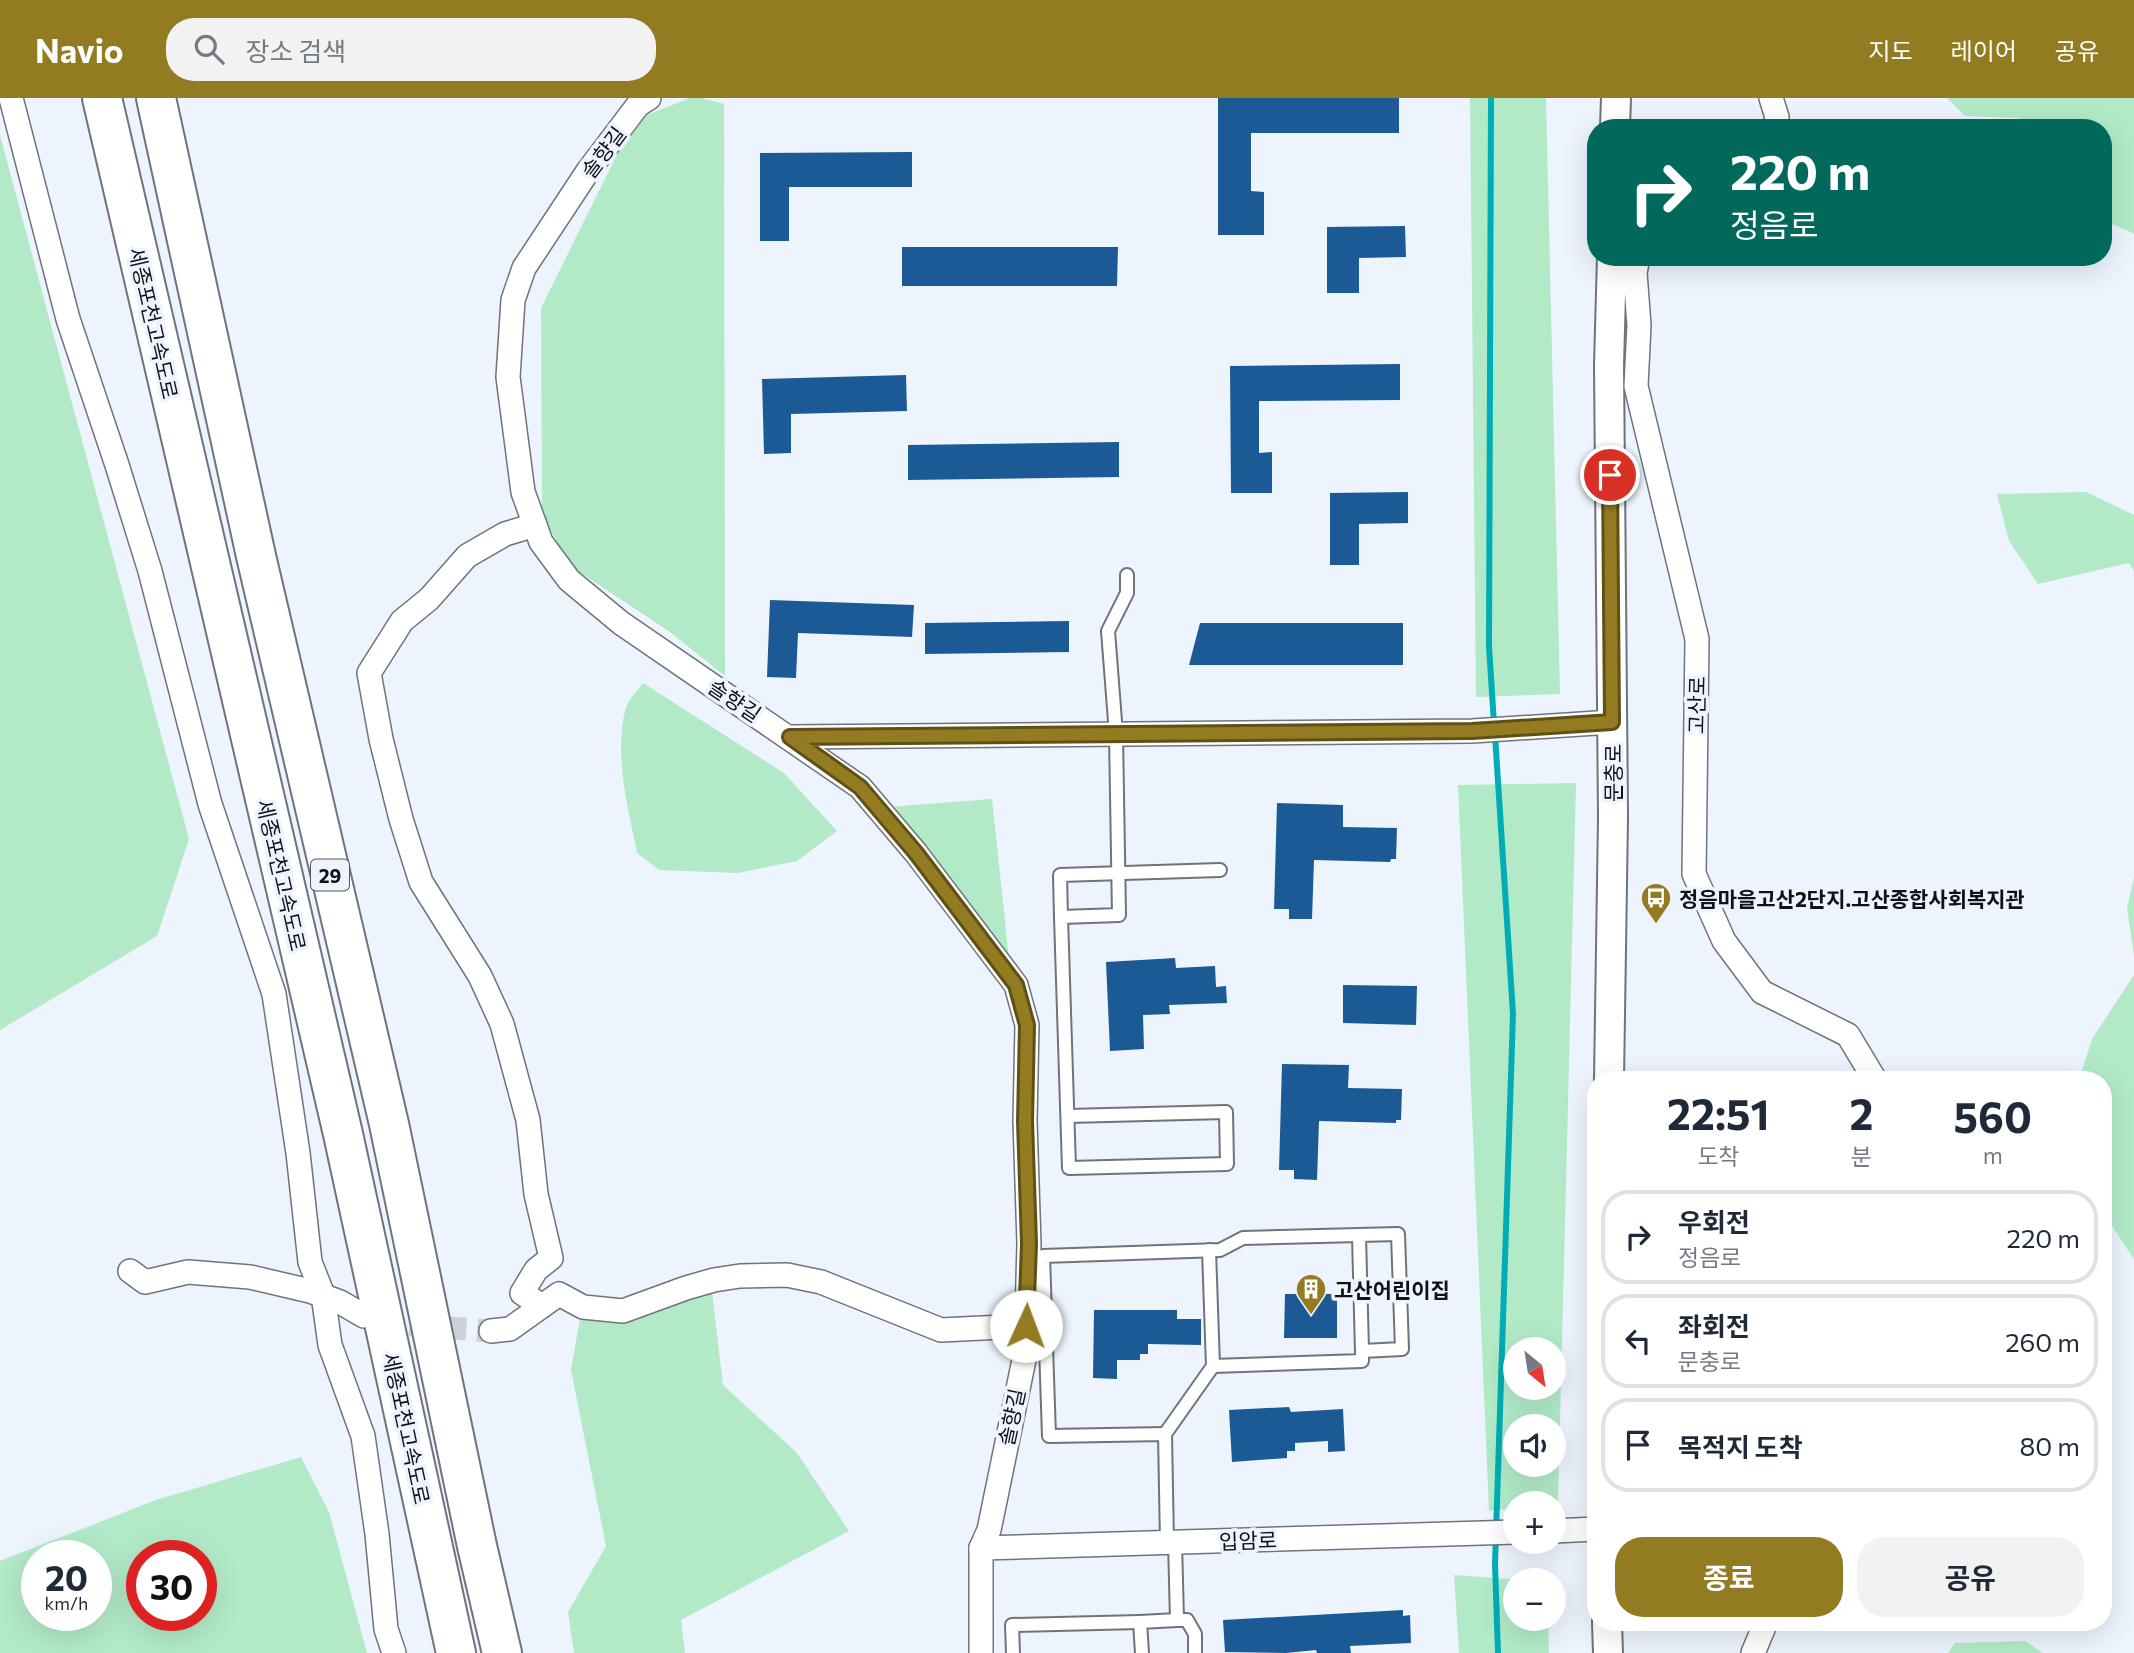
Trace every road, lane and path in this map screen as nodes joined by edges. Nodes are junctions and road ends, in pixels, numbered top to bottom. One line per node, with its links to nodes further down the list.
1 (11, 98): 25 (street)
2 (102, 98): 43 (highway, 세종포천고속도로 / 29)
3 (156, 98): 44 (highway, 세종포천고속도로 / 29)
4 (649, 98): 11 (street, 솔향길)
5 (1616, 98): 7 (street)
6 (1771, 98): 8 (street)
7 (1615, 119)
8 (1776, 119)
9 (1612, 266): 13 (street, 문충로)
10 (1636, 266): 20 (street, 고산로)
11 (535, 525): 15 (street, 솔향길); 26 (street)
12 (1127, 575): 14 (lane)
13 (1612, 722): 14 (street); 19 (street, 문충로)
14 (1115, 734): 15 (street); 17 (lane)
15 (790, 737): 28 (street, 솔향길)
16 (1220, 870): 17 (lane)
17 (1118, 874): 18 (lane); 18 (lane)
18 (1061, 917): 21 (lane)
19 (1609, 1071)
20 (1870, 1071)
21 (1068, 1116): 21 (lane)
22 (1359, 1236): 23 (lane); 30 (lane); 30 (lane)
23 (1209, 1250): 31 (lane); 32 (lane)
24 (130, 1271): 25 (street)
25 (323, 1295): 27 (street); 42 (street)
26 (542, 1306): 28 (street); 29 (street)
27 (363, 1316)
28 (1026, 1326): 37 (street, 솔향길)
29 (491, 1331)
30 (1362, 1350): 31 (lane)
31 (1213, 1366): 32 (lane)
32 (1165, 1434): 36 (lane)
33 (1587, 1529): 34 (street)
34 (1566, 1531)
35 (1503, 1532): 36 (street, 입암로)
36 (1171, 1543): 37 (street, 입암로); 38 (lane)
37 (981, 1548): 45 (street, 솔향길)
38 (1177, 1620): 39 (lane); 48 (lane)
39 (1140, 1622): 46 (lane); 47 (lane)
40 (1607, 1631): 49 (street)
41 (1762, 1631): 50 (street)
42 (394, 1653)
43 (456, 1653)
44 (502, 1653)
45 (981, 1653)
46 (1013, 1653)
47 (1142, 1653)
48 (1195, 1653)
49 (1608, 1653)
50 (1753, 1653)

